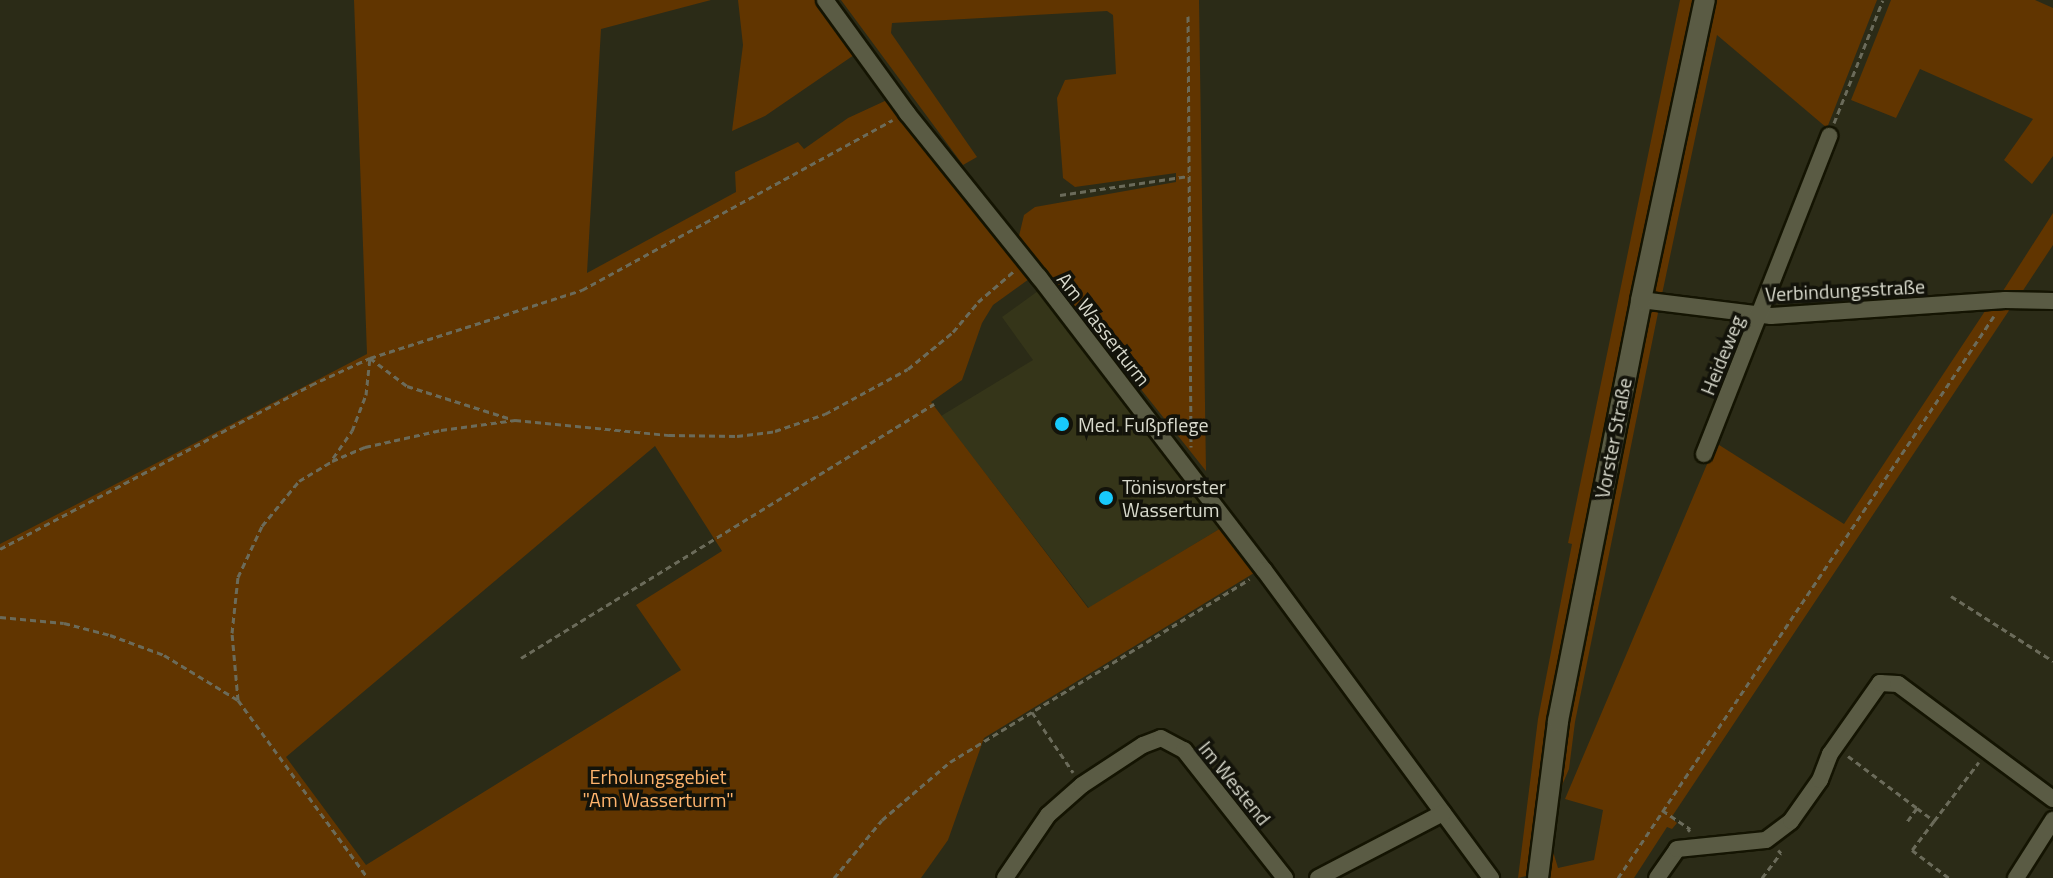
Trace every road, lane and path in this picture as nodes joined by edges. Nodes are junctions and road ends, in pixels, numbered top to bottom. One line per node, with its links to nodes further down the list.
1 (825, 0): 5 (street, Am Wasserturm)
2 (1705, 0): 10 (street, Vorster Straße)
3 (1883, 0): 6 (path)
4 (1188, 16): 7 (path)
5 (907, 113): 9 (street, Am Wasserturm); 14 (path)
6 (1829, 136): 13 (street, Heideweg)
7 (1189, 176): 8 (path); 19 (path)
8 (1060, 195)
9 (1026, 261): 16 (path); 19 (street, Am Wasserturm)
10 (1641, 300): 13 (street, Verbindungsstraße); 46 (street, Vorster Straße)
11 (2005, 300): 12 (street, Verbindungsstraße); 13 (street, Verbindungsstraße); 33 (path)
12 (2053, 301)
13 (1760, 316): 17 (street, Heideweg)
14 (370, 358): 16 (path); 18 (path); 20 (path)
15 (934, 404): 24 (path)
16 (515, 420): 18 (path)
17 (1704, 454)
18 (332, 461): 26 (path)
19 (1191, 475): 21 (street, Am Wasserturm)
20 (0, 549)
21 (1264, 570): 27 (path); 34 (street, Am Wasserturm)
22 (1951, 596): 25 (path)
23 (0, 617): 26 (path)
24 (521, 658)
25 (2053, 661)
26 (238, 700): 40 (path)
27 (1032, 712): 30 (path); 41 (path)
28 (1836, 746): 29 (street); 32 (path); 38 (street)
29 (1987, 750): 31 (street); 36 (path)
30 (1082, 785): 42 (street, Im Westend); 43 (street, Im Westend)
31 (2053, 799)
32 (1917, 808): 36 (path); 37 (path)
33 (1662, 810): 39 (path); 47 (path)
34 (1443, 813): 44 (street); 45 (street, Am Wasserturm)
35 (2053, 820): 51 (street)
36 (1934, 821): 50 (path)
37 (1906, 823)
38 (1766, 840): 39 (street); 49 (path)
39 (1677, 849): 48 (street)
40 (368, 878)
41 (834, 878)
42 (1005, 878)
43 (1285, 878)
44 (1318, 878)
45 (1491, 878)
46 (1538, 878)
47 (1618, 878)
48 (1657, 878)
49 (1762, 878)
50 (1949, 878)
51 (2016, 878)

